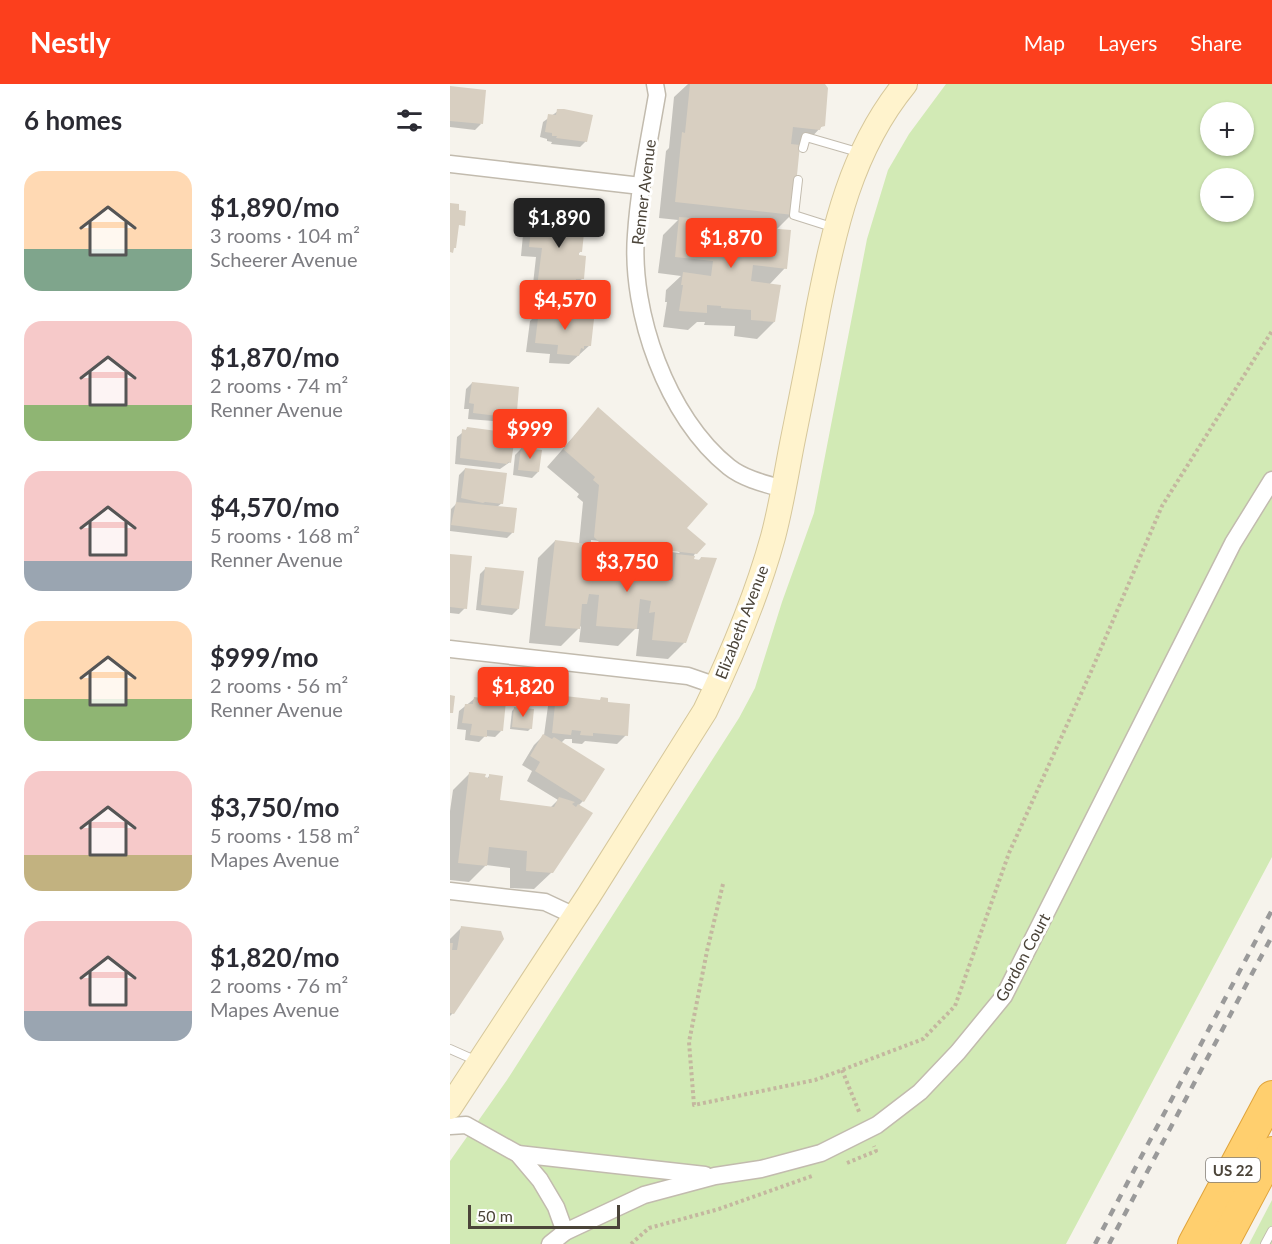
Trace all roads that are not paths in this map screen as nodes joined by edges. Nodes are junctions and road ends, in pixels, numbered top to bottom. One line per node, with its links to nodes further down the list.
1 (656, 84): 7 (street, Renner Avenue)
2 (905, 84): 4 (main road, Elizabeth Avenue)
3 (803, 148): 4 (lane)
4 (861, 153): 8 (main road, Elizabeth Avenue)
5 (450, 164): 7 (street)
6 (798, 180): 8 (lane)
7 (641, 186): 10 (street, Renner Avenue)
8 (836, 228): 10 (main road, Elizabeth Avenue)
9 (1272, 480): 22 (street, Gordon Court)
10 (784, 489): 12 (main road, Elizabeth Avenue)
11 (450, 649): 12 (street)
12 (717, 686): 14 (main road, Elizabeth Avenue)
13 (450, 891): 14 (street)
14 (574, 916): 16 (main road, Elizabeth Avenue)
15 (450, 1049): 16 (lane)
16 (480, 1062): 18 (main road, Elizabeth Avenue)
17 (1272, 1096): 26 (highway, US 22)
18 (450, 1107)
19 (450, 1126): 21 (street)
20 (1272, 1152): 27 (highway, US 22)
21 (518, 1154): 22 (street); 24 (street)
22 (715, 1176): 24 (street, Gordon Court)
23 (1272, 1231): 28 (lane)
24 (565, 1232): 25 (street, Gordon Court)
25 (550, 1244)
26 (1193, 1244)
27 (1223, 1244)
28 (1265, 1244)

